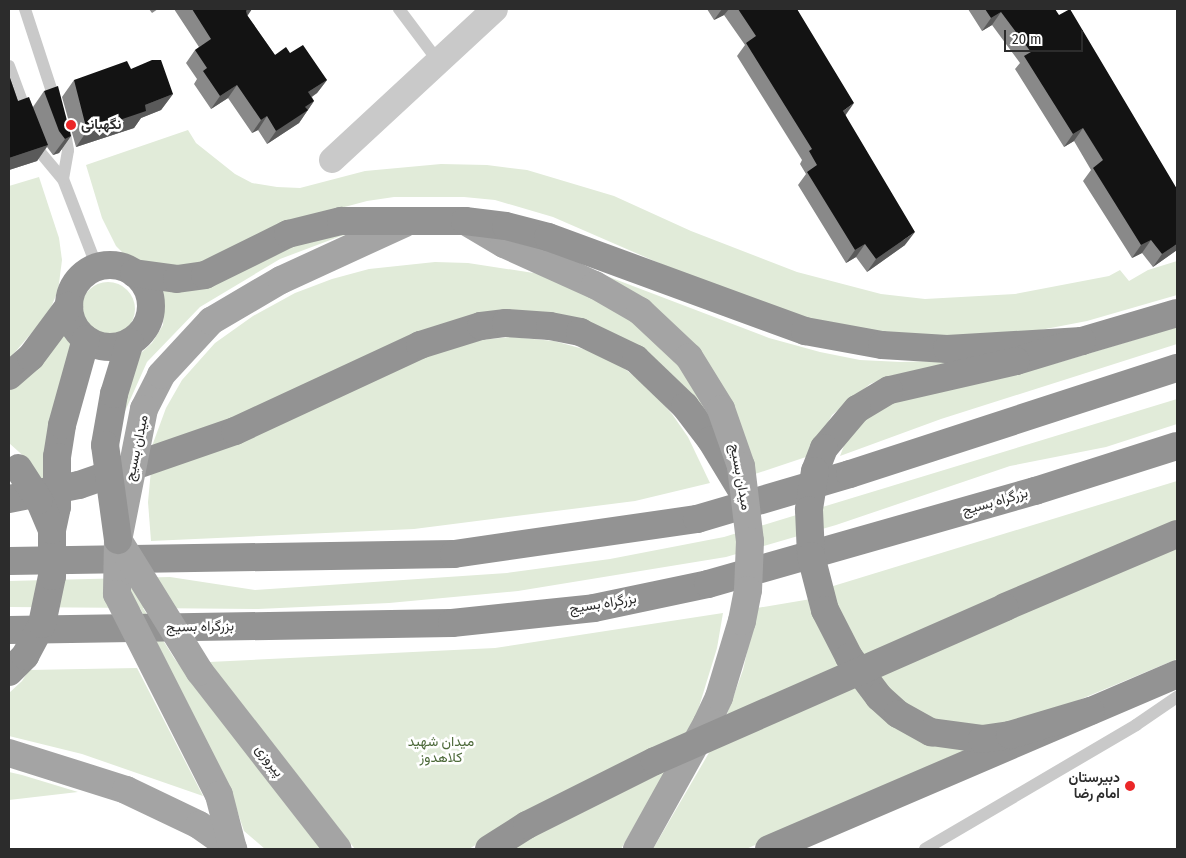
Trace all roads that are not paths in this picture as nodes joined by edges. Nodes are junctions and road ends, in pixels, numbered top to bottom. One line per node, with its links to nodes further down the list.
1 (25, 9): 7 (lane)
2 (400, 9): 4 (lane)
3 (495, 9): 4 (street)
4 (438, 62): 6 (street)
5 (9, 66): 7 (lane)
6 (332, 160)
7 (63, 179): 10 (lane)
8 (465, 221): 9 (highway); 15 (highway); 21 (main road, میدان بسیج, bridge)
9 (405, 223): 11 (highway); 25 (main road, میدان بسیج, bridge)
10 (97, 267): 11 (highway); 12 (highway)
11 (134, 272): 16 (highway)
12 (69, 306): 14 (highway); 18 (highway)
13 (1177, 313): 15 (highway)
14 (86, 339): 16 (highway); 23 (highway, bridge)
15 (1082, 341): 31 (highway, bridge)
16 (130, 342): 25 (highway, bridge)
17 (1177, 368): 26 (highway)
18 (9, 376)
19 (1177, 446): 27 (highway, بزرگراه بسیج)
20 (14, 464): 23 (highway, bridge)
21 (745, 496): 22 (highway); 36 (main road, میدان بسیج, bridge)
22 (9, 499)
23 (52, 530): 28 (highway, bridge)
24 (1177, 534): 35 (highway, bridge)
25 (118, 540): 33 (main road, میدان بسیج, bridge); 34 (main road, پیروزی, bridge)
26 (21, 561)
27 (9, 630)
28 (9, 672)
29 (1177, 674): 31 (highway)
30 (1177, 697): 38 (lane)
31 (1090, 711): 37 (highway)
32 (9, 753): 33 (main road)
33 (233, 849)
34 (338, 849)
35 (489, 849)
36 (637, 849)
37 (769, 849)
38 (925, 849)

